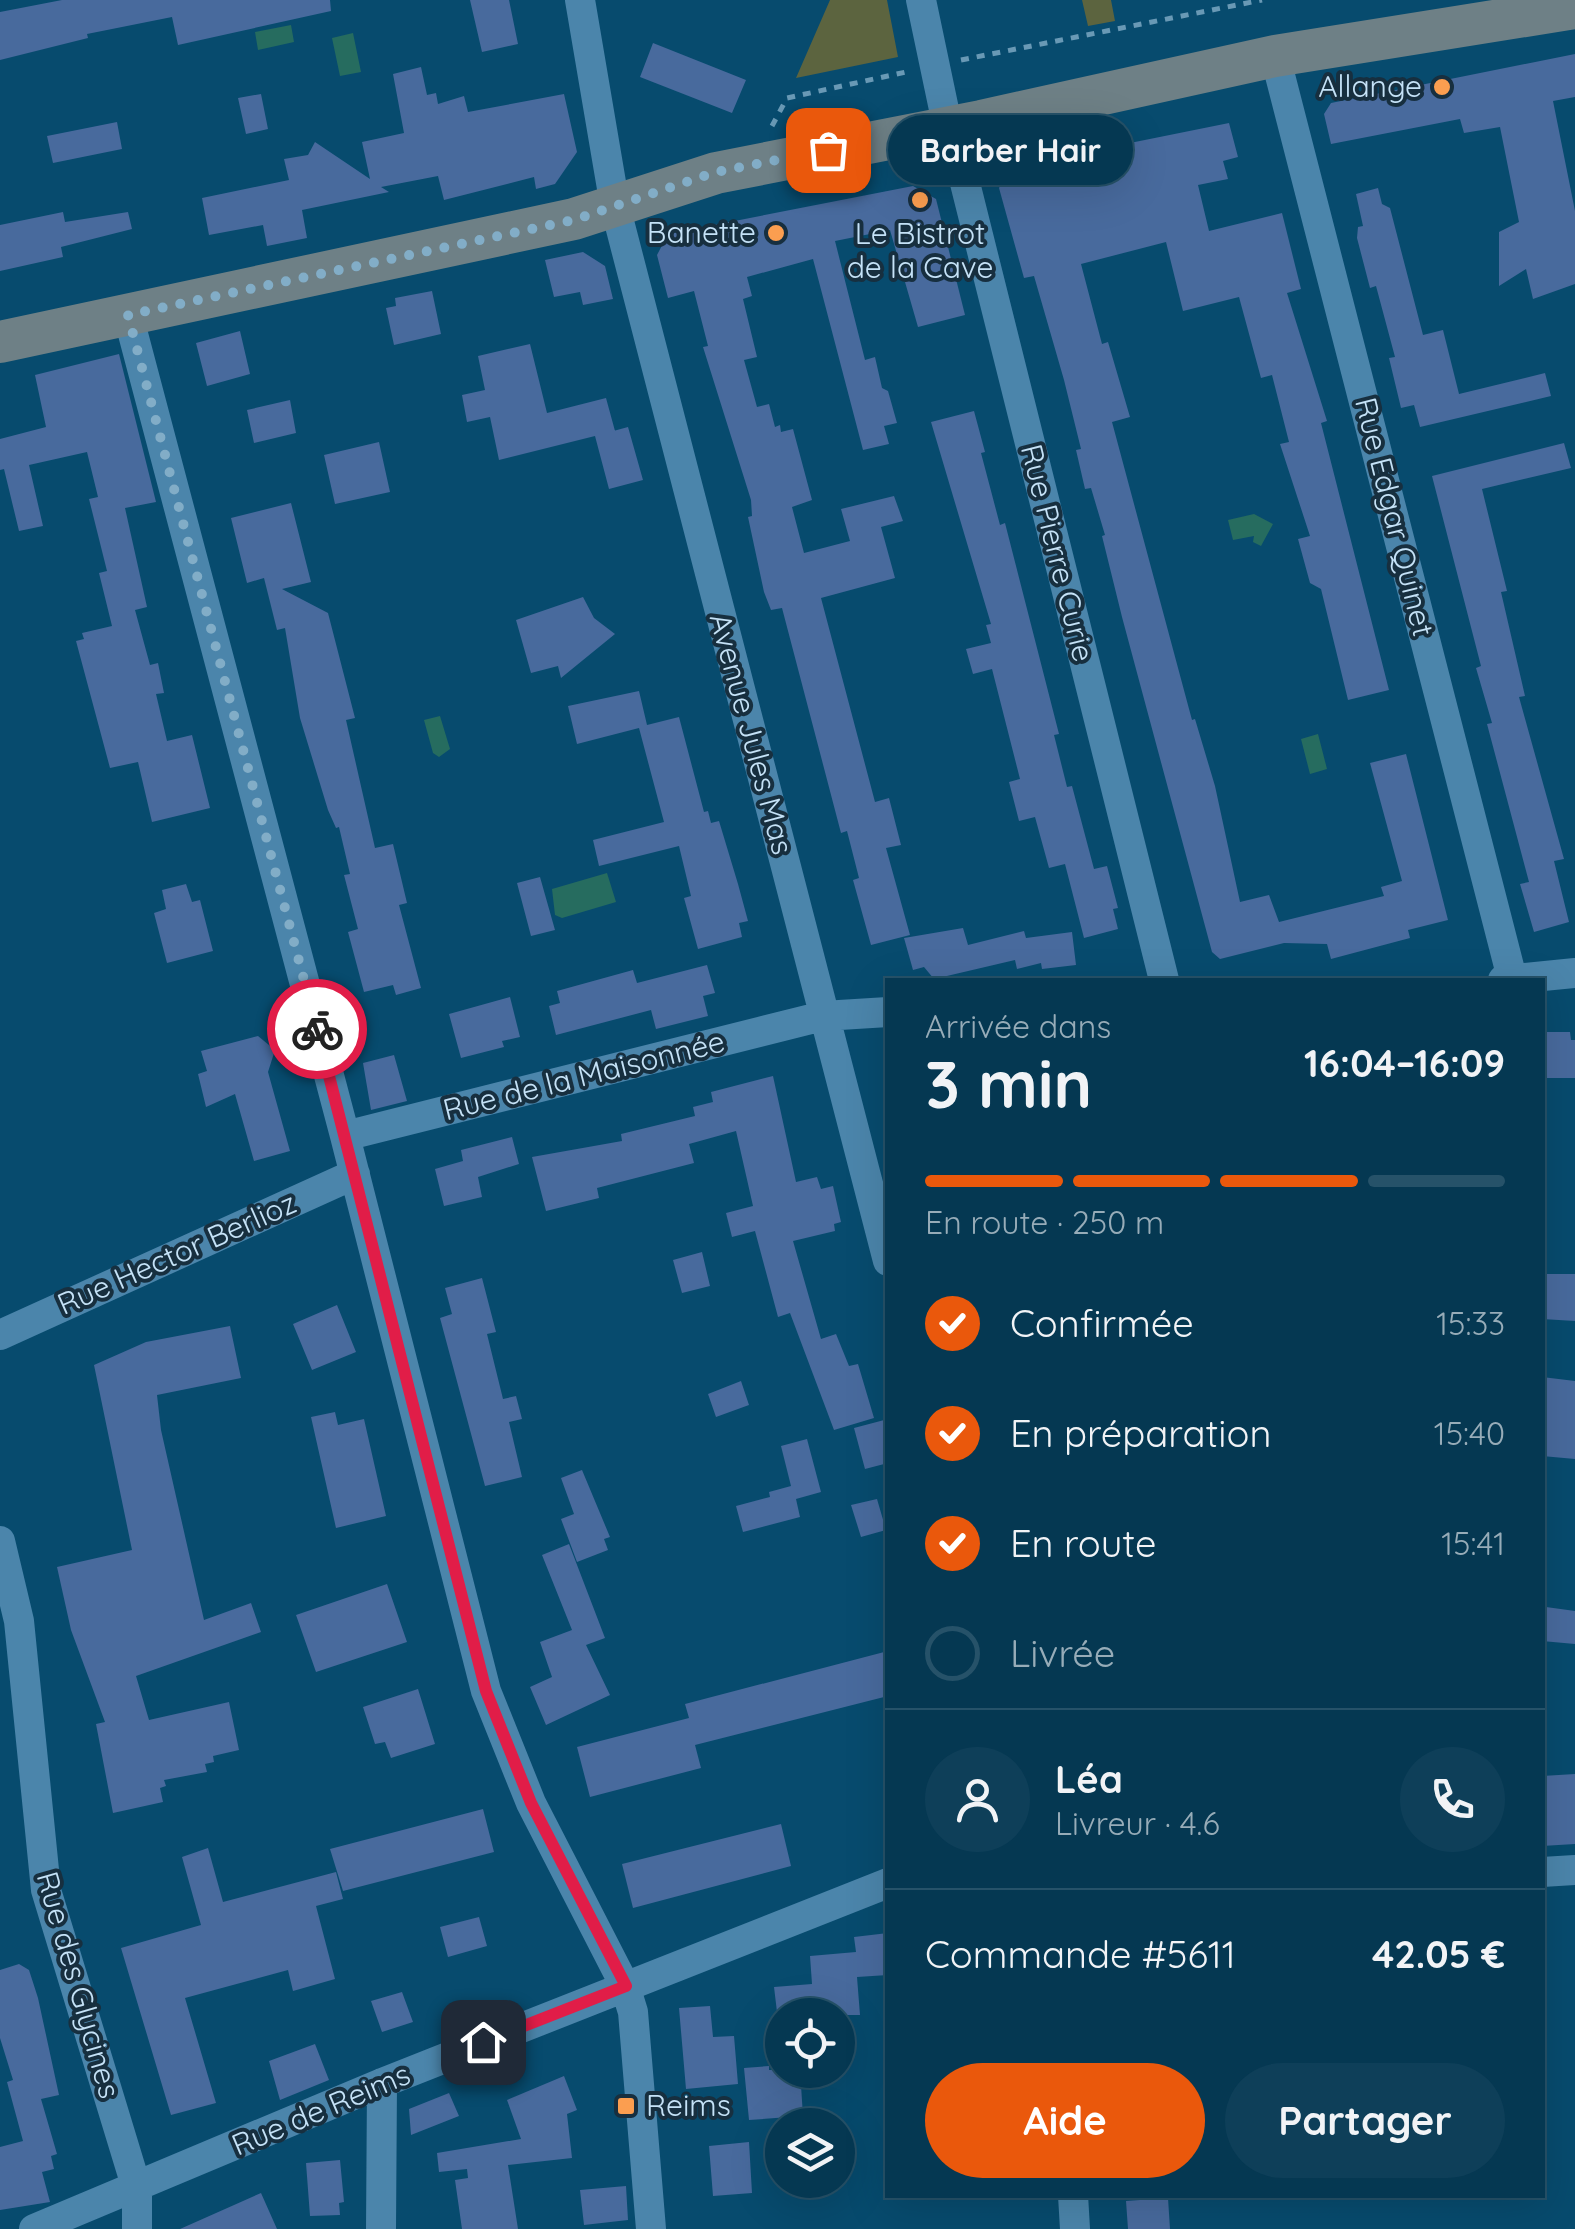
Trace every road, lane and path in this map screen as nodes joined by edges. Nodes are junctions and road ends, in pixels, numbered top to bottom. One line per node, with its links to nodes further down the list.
1 (580, 0): 6 (street, Avenue Jules Mas)
2 (921, 0): 5 (street, Rue Pierre Curie)
3 (1575, 8): 4 (street)
4 (1275, 56): 5 (street); 11 (street, Rue Edgar Quinet)
5 (947, 128): 6 (street); 10 (street, Rue Pierre Curie)
6 (614, 206): 7 (street); 14 (street, Avenue Jules Mas)
7 (128, 315): 8 (street); 15 (street)
8 (0, 342)
9 (1575, 973): 12 (street)
10 (1163, 978)
11 (1507, 978)
12 (1518, 978)
13 (885, 1012): 14 (street, Rue de la Maisonnée)
14 (824, 1016): 15 (street, Rue de la Maisonnée); 17 (street, Avenue Jules Mas)
15 (345, 1136): 16 (street)
16 (355, 1174): 18 (street, Rue Hector Berlioz); 23 (street)
17 (885, 1250)
18 (0, 1335)
19 (0, 1541): 25 (street, Rue des Glycines)
20 (1575, 1870): 21 (street)
21 (1545, 1872)
22 (885, 1884): 23 (street, Rue de Reims)
23 (626, 1986): 24 (street, Rue de Reims); 30 (street)
24 (382, 2083): 25 (street, Rue de Reims); 29 (street)
25 (137, 2189): 27 (street, Rue de Reims); 28 (street, Rue des Glycines)
26 (1073, 2198): 31 (street)
27 (34, 2229)
28 (137, 2229)
29 (381, 2229)
30 (650, 2229)
31 (1075, 2229)

